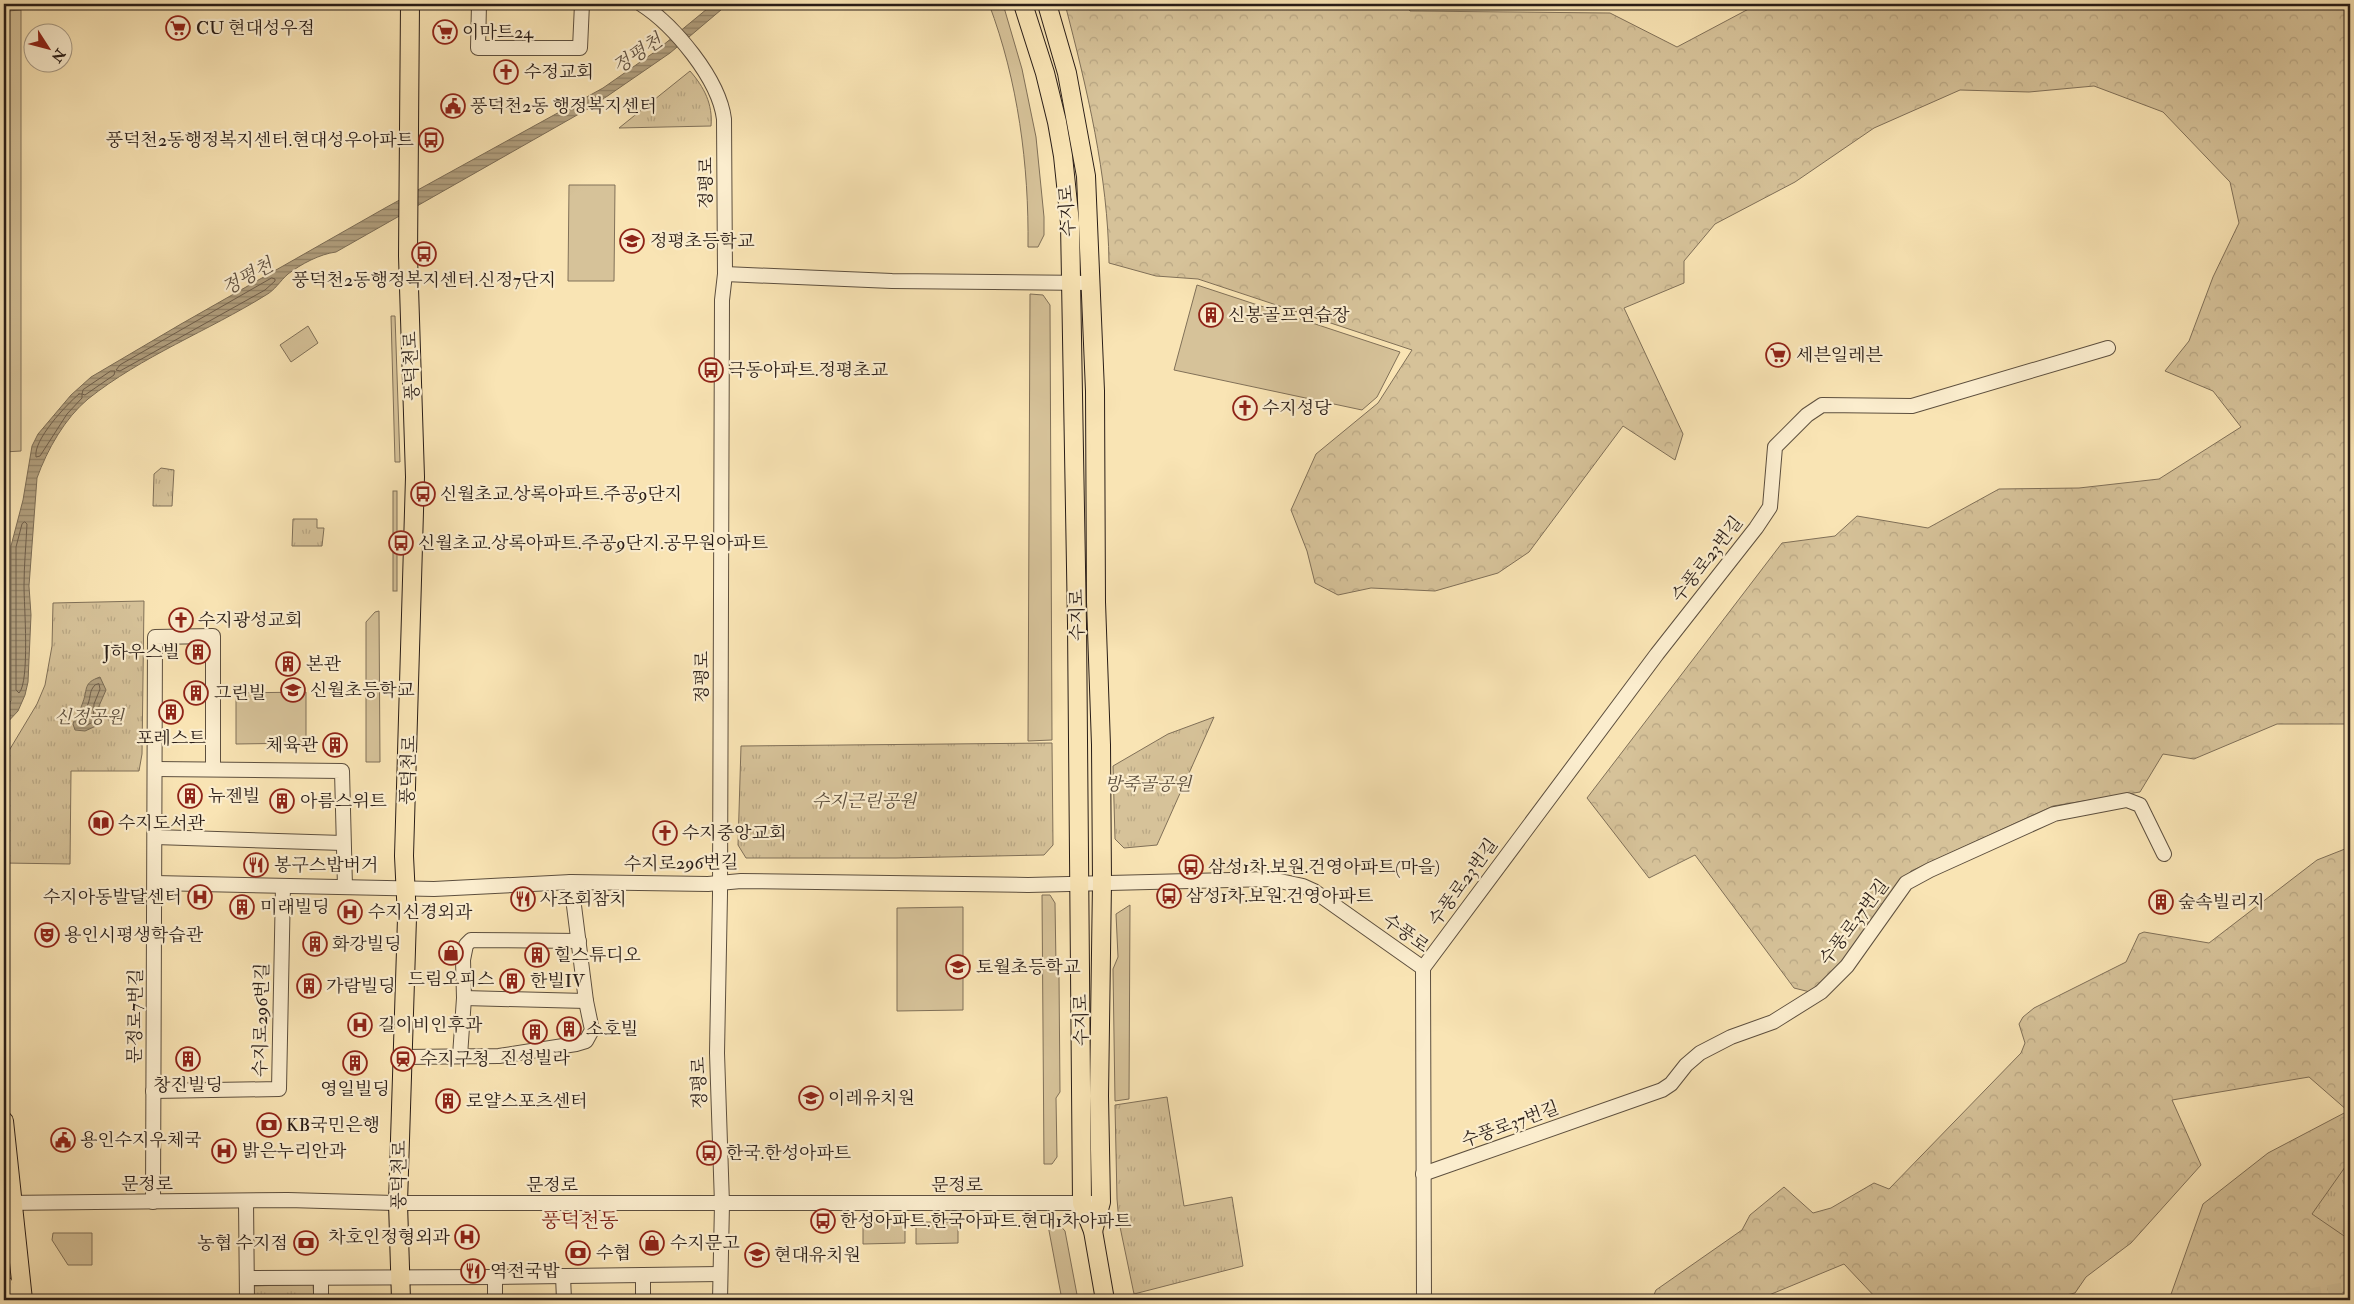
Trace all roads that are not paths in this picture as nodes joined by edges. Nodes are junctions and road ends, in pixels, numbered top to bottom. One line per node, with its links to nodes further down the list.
1 (410, 4): 23 (main road, 풍덕천로)
2 (479, 4): 3 (street)
3 (582, 4)
4 (641, 4): 7 (street, 정평로)
5 (1023, 4): 8 (main road, 수지로)
6 (1048, 4): 9 (main road, 수지로)
7 (725, 274): 8 (street); 20 (street, 정평로)
8 (1070, 283): 9 (street); 17 (main road, 수지로)
9 (1090, 283): 18 (main road, 수지로)
10 (2108, 348): 25 (street, 수풍로23번길)
11 (156, 769): 12 (street); 12 (street, 문정로7번길); 13 (street, 문정로7번길)
12 (213, 769): 14 (street)
13 (155, 837): 14 (street); 19 (street, 문정로7번길)
14 (343, 843): 22 (street)
15 (2164, 854): 32 (street, 수풍로37번길)
16 (571, 882): 20 (street, 수지로296번길); 23 (street, 수지로296번길); 24 (street)
17 (1079, 882): 18 (street, 수풍로); 20 (street, 수지로296번길); 38 (main road, 수지로)
18 (1102, 882): 25 (street, 수풍로); 35 (main road, 수지로)
19 (155, 883): 21 (street, 수지로296번길); 30 (street, 문정로7번길)
20 (719, 883): 39 (street, 정평로)
21 (283, 886): 22 (street, 수지로296번길); 30 (street, 수지로296번길)
22 (345, 887): 23 (street, 수지로296번길)
23 (406, 889): 29 (main road, 풍덕천로)
24 (579, 941): 26 (street); 27 (street)
25 (1423, 968): 32 (street, 수풍로)
26 (464, 998): 27 (street); 28 (street)
27 (586, 1001): 28 (street)
28 (460, 1056): 29 (street)
29 (402, 1057): 37 (main road, 풍덕천로)
30 (153, 1091): 33 (street, 문정로7번길)
31 (4, 1121): 36 (main road)
32 (1423, 1174): 59 (street, 수풍로)
33 (153, 1202): 34 (street, 문정로); 36 (street, 문정로)
34 (246, 1202): 37 (street, 문정로); 45 (street)
35 (1101, 1202): 38 (street, 문정로); 40 (main road, 수지로)
36 (8, 1203): 50 (main road)
37 (398, 1203): 39 (street, 문정로); 46 (main road, 풍덕천로)
38 (1082, 1203): 39 (street, 문정로); 40 (main road, 수지로)
39 (722, 1204): 41 (street, 정평로)
40 (1093, 1231): 58 (main road, 수지로)
41 (720, 1274): 42 (street); 57 (street, 정평로)
42 (643, 1275): 43 (street); 56 (street)
43 (563, 1276): 44 (street); 55 (street)
44 (495, 1277): 46 (street); 54 (street)
45 (247, 1278): 47 (street); 51 (street)
46 (401, 1278): 47 (street); 53 (main road, 풍덕천로)
47 (321, 1279): 52 (street)
48 (4, 1285): 49 (main road)
49 (7, 1300)
50 (23, 1300)
51 (247, 1300)
52 (321, 1300)
53 (402, 1300)
54 (495, 1300)
55 (564, 1300)
56 (643, 1300)
57 (720, 1300)
58 (1105, 1300)
59 (1424, 1300)

